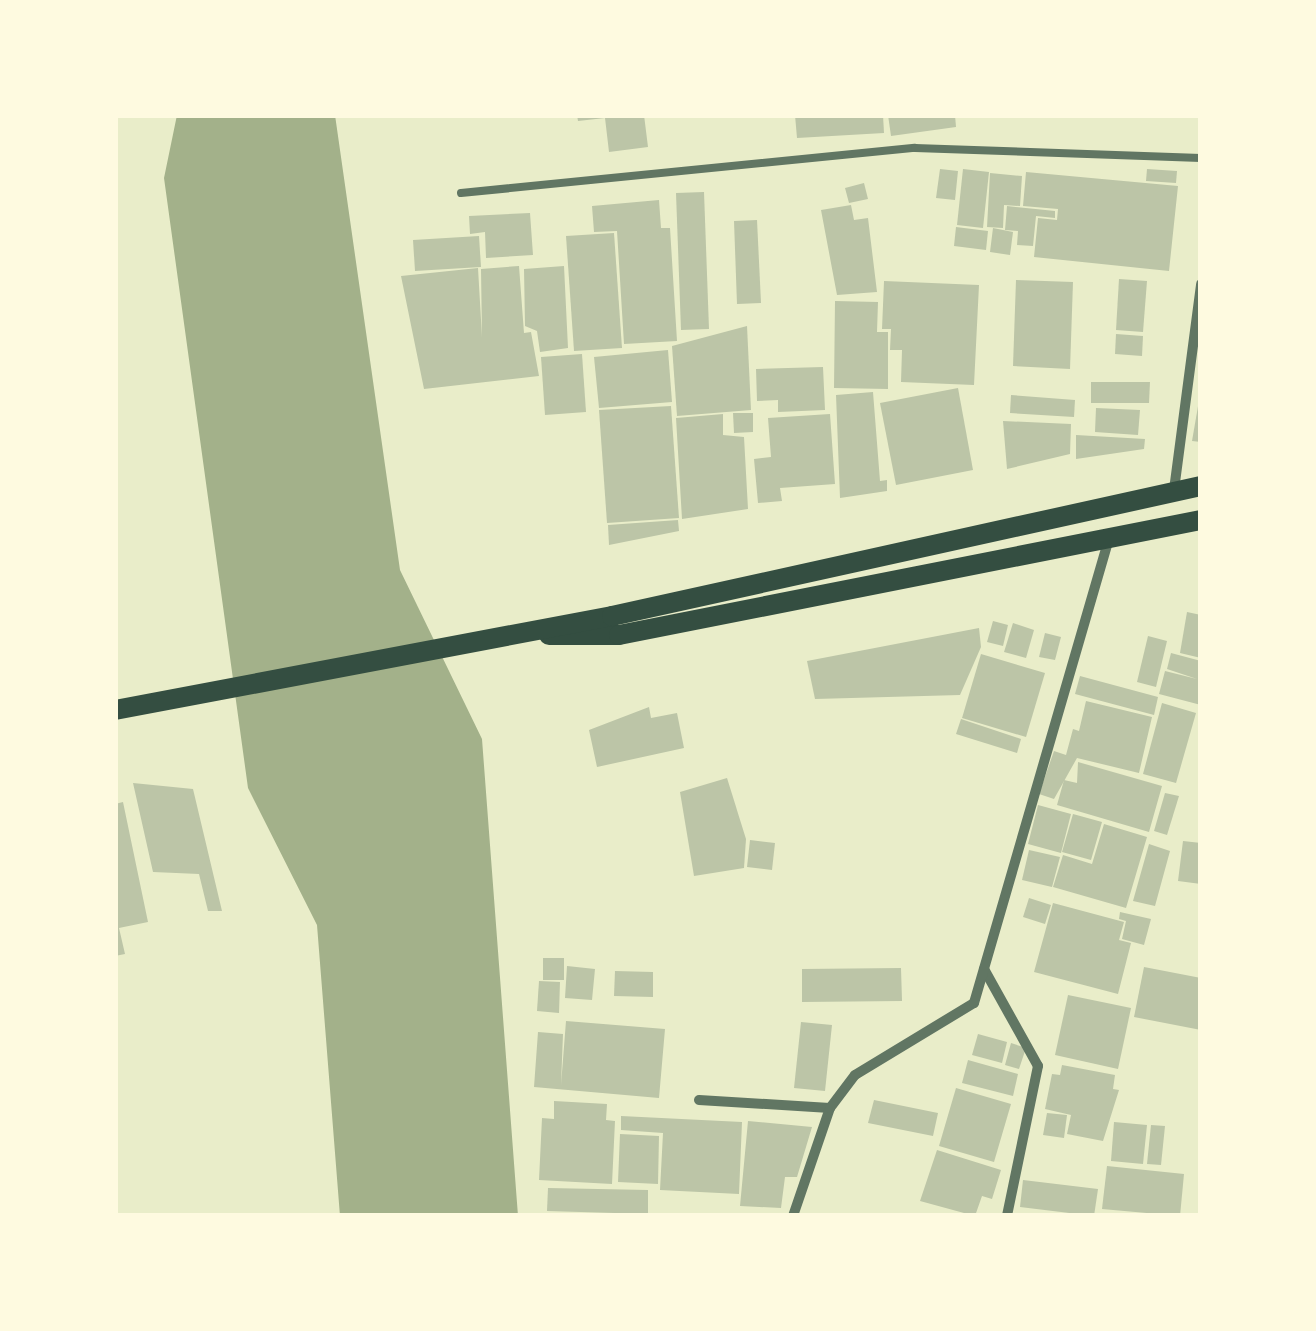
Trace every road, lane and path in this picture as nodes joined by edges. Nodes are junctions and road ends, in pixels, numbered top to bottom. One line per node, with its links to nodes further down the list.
1 (1201, 158): 2 (lane)
2 (460, 193)
3 (1201, 284): 5 (street)
4 (1201, 486): 5 (main road)
5 (1174, 490): 8 (main road)
6 (1201, 520): 7 (main road)
7 (1110, 535): 8 (main road); 10 (street)
8 (616, 626): 9 (main road)
9 (115, 710)
10 (984, 969): 12 (street); 14 (street)
11 (698, 1100): 12 (street)
12 (830, 1108): 13 (street)
13 (793, 1216)
14 (1008, 1216)

